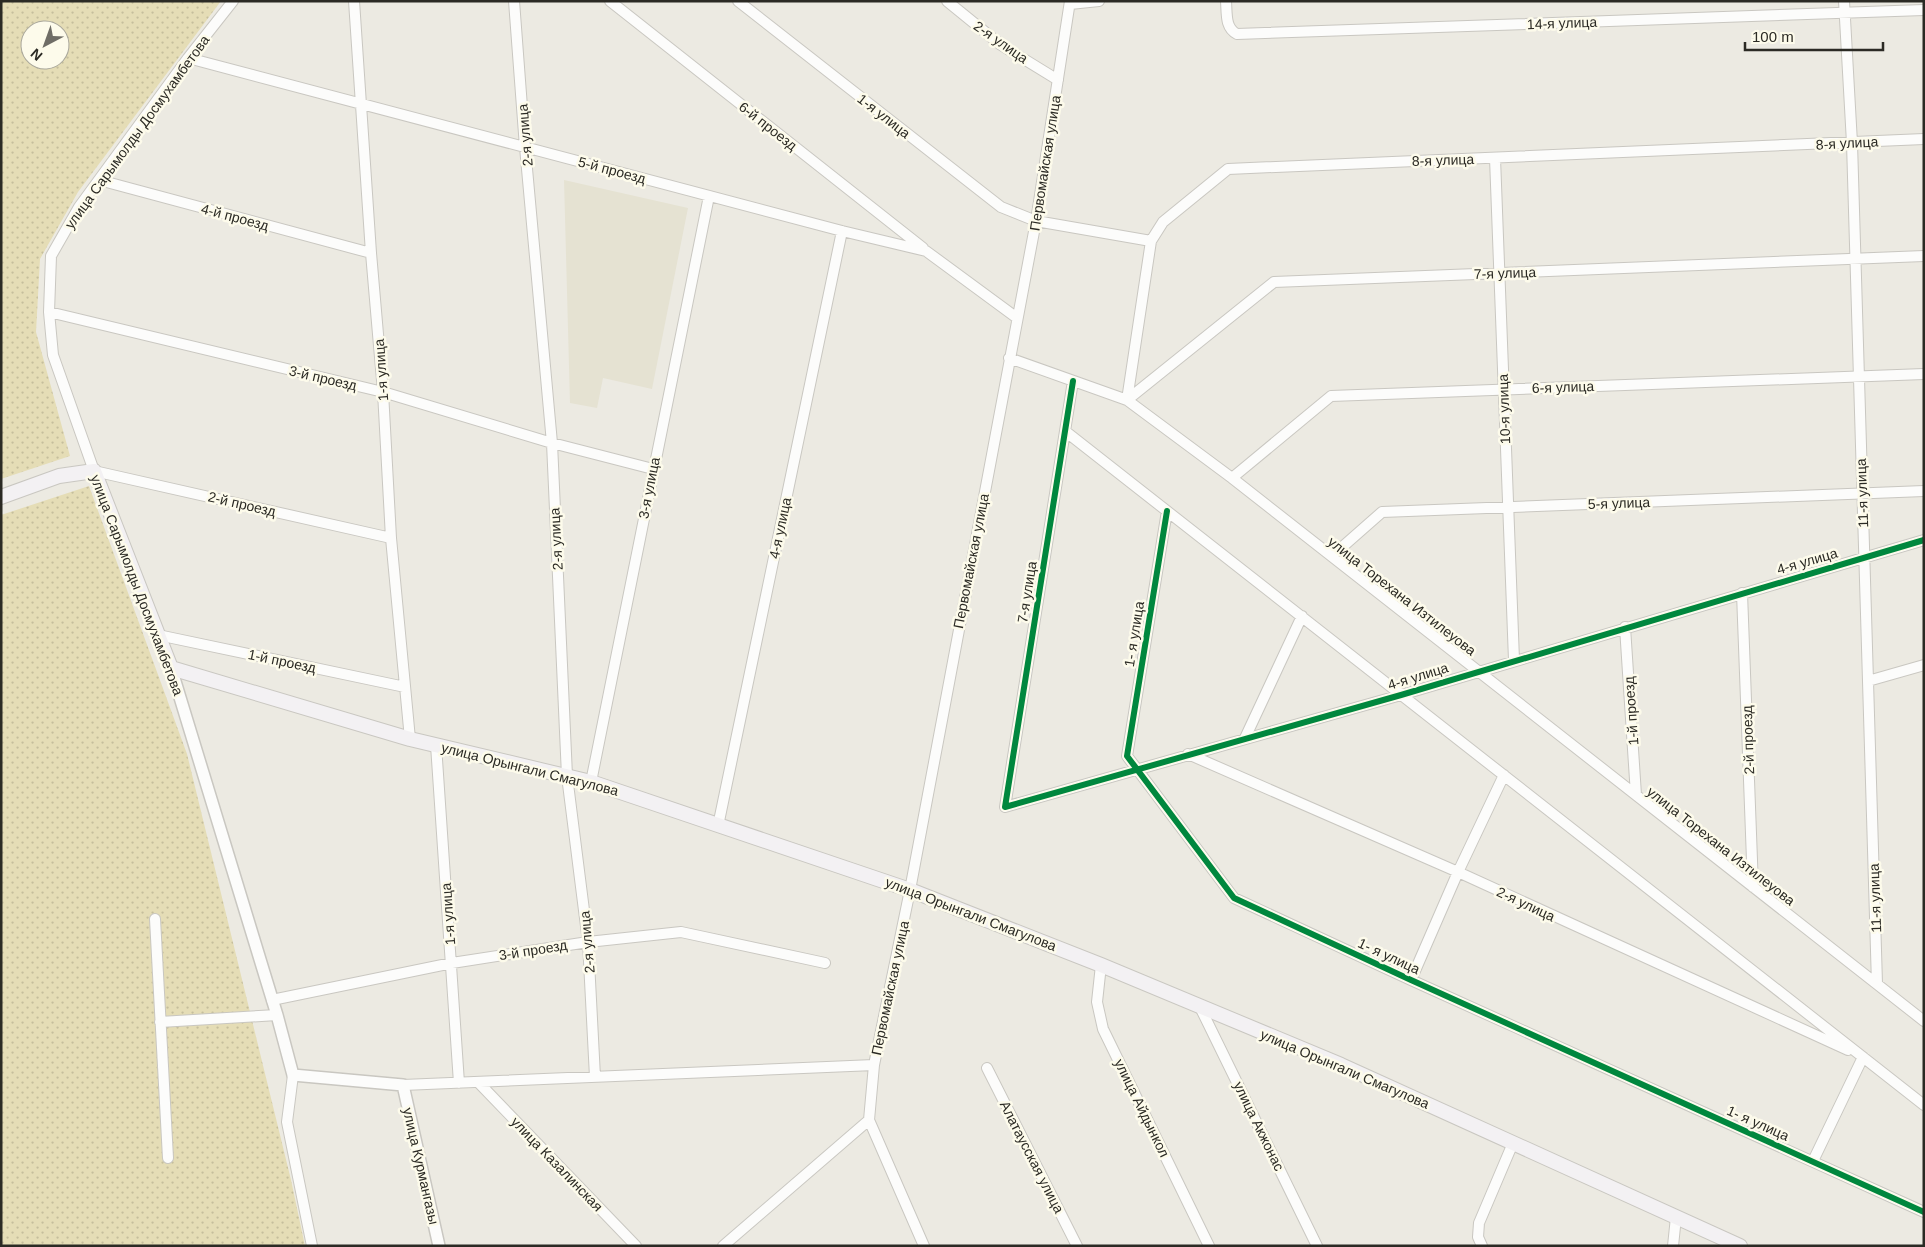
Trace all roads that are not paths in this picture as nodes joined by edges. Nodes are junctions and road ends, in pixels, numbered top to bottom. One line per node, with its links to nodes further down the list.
1 (234, 1): 13 (street, улица Сарымолды Досмухамбетова)
2 (354, 1): 15 (street, 1-я улица)
3 (514, 1): 18 (street, 2-я улица)
4 (610, 1): 25 (street, 6-й проезд)
5 (738, 1): 22 (street, 1-я улица)
6 (947, 1): 14 (street, 2-я улица)
7 (1100, 1): 10 (street)
8 (1226, 1): 12 (street, 14-я улица)
9 (1844, 1): 12 (street, 11-я улица)
10 (1070, 3): 14 (street, Первомайская улица)
11 (1924, 10): 12 (street, 14-я улица)
12 (1845, 13): 17 (street, 11-я улица)
13 (188, 58): 15 (street, 5-й проезд); 20 (street, улица Сарымолды Досмухамбетова)
14 (1058, 80): 22 (street, Первомайская улица)
15 (362, 103): 18 (street, 5-й проезд); 26 (street, 1-я улица)
16 (1924, 139): 17 (street, 8-я улица)
17 (1852, 143): 19 (street, 8-я улица); 28 (street, 11-я улица)
18 (525, 147): 21 (street, 5-й проезд); 40 (street, 2-я улица)
19 (1495, 158): 24 (street, 8-я улица); 29 (street, 10-я улица)
20 (98, 180): 26 (street, 4-й проезд); 30 (street, улица Сарымолды Досмухамбетова)
21 (708, 196): 23 (street, 5-й проезд); 41 (street, 3-я улица)
22 (1036, 221): 24 (street, 1-я улица); 31 (street, Первомайская улица)
23 (842, 231): 25 (street, 5-й проезд); 74 (street, 4-я улица)
24 (1151, 240): 38 (street, 8-я улица)
25 (926, 251): 31 (street, 5-й проезд)
26 (371, 253): 37 (street, 1-я улица)
27 (1924, 256): 28 (street, 7-я улица)
28 (1855, 258): 29 (street, 7-я улица); 34 (street, 11-я улица)
29 (1499, 273): 36 (street, 10-я улица); 38 (street, 7-я улица)
30 (49, 312): 37 (street, 3-й проезд); 42 (street, улица Сарымолды Досмухамбетова)
31 (1017, 318): 32 (street, Первомайская улица)
32 (1009, 358): 35 (street, улица Торехана Изтилеуова); 77 (street, Первомайская улица)
33 (1924, 374): 34 (street, 6-я улица)
34 (1859, 376): 36 (street, 6-я улица); 45 (street, 11-я улица)
35 (1074, 381): 38 (street, улица Торехана Изтилеуова); 39 (street, 7-я улица)
36 (1504, 390): 43 (street, 6-я улица); 47 (street, 10-я улица)
37 (383, 392): 40 (street, 3-й проезд); 49 (street, 1-я улица)
38 (1127, 400): 43 (street, улица Торехана Изтилеуова)
39 (1065, 431): 48 (street); 73 (street, 7-я улица)
40 (552, 443): 41 (street, 3-й проезд); 70 (street, 2-я улица)
41 (653, 469): 71 (street, 3-я улица)
42 (94, 471): 46 (main road); 49 (street, 2-й проезд); 56 (main road, улица Сарымолды Досмухамбетова)
43 (1232, 478): 51 (street, улица Торехана Изтилеуова)
44 (1924, 491): 45 (street, 5-я улица)
45 (1862, 493): 47 (street, 5-я улица); 52 (street, 11-я улица)
46 (1, 496)
47 (1508, 507): 51 (street, 5-я улица); 57 (street, 10-я улица)
48 (1168, 511): 54 (street); 68 (street, 1- я улица)
49 (391, 538): 62 (street, 1-я улица)
50 (1924, 540): 52 (street, 4-я улица)
51 (1332, 556): 60 (street, улица Торехана Изтилеуова)
52 (1864, 557): 53 (street, 4-я улица); 61 (street, 11-я улица)
53 (1742, 593): 55 (street, 4-я улица); 76 (street, 2-й проезд)
54 (1302, 616): 63 (street); 64 (street)
55 (1625, 627): 57 (street, 4-я улица); 72 (street, 1-й проезд)
56 (158, 635): 59 (main road, улица Сарымолды Досмухамбетова); 62 (street, 1-й проезд)
57 (1514, 660): 60 (street, 4-я улица)
58 (1924, 665): 61 (street)
59 (171, 668): 65 (main road, улица Орынгали Смагулова); 85 (street, улица Сарымолды Досмухамбетова)
60 (1478, 671): 63 (street, 4-я улица); 72 (street, улица Торехана Изтилеуова)
61 (1868, 681): 84 (street, 11-я улица)
62 (405, 687): 65 (street, 1-я улица)
63 (1401, 694): 64 (street, 4-я улица); 69 (street)
64 (1245, 738): 67 (street, 4-я улица)
65 (410, 739): 66 (main road, улица Орынгали Смагулова)
66 (436, 745): 70 (main road, улица Орынгали Смагулова); 80 (street, 1-я улица)
67 (1188, 754): 68 (street, 4-я улица); 75 (street, 2-я улица)
68 (1137, 768): 73 (street, 4-я улица); 83 (street, 1- я улица)
69 (1504, 775): 75 (street); 90 (street)
70 (567, 776): 71 (main road, улица Орынгали Смагулова); 79 (street, 2-я улица)
71 (591, 782): 74 (main road, улица Орынгали Смагулова)
72 (1636, 795): 76 (street, улица Торехана Изтилеуова)
73 (1005, 807)
74 (718, 826): 77 (main road, улица Орынгали Смагулова)
75 (1458, 872): 83 (street); 90 (street, 2-я улица)
76 (1753, 887): 84 (street, улица Торехана Изтилеуова)
77 (910, 890): 82 (main road, улица Орынгали Смагулова); 91 (street, Первомайская улица)
78 (155, 919): 89 (street)
79 (588, 942): 80 (street, 3-й проезд); 81 (street, 3-й проезд); 94 (street, 2-я улица)
80 (452, 963): 85 (street, 3-й проезд); 96 (street, 1-я улица)
81 (825, 963)
82 (1101, 965): 86 (main road, улица Орынгали Смагулова); 111 (street, улица Айдынкол)
83 (1410, 980): 102 (street, 1- я улица)
84 (1878, 984): 88 (street, улица Торехана Изтилеуова)
85 (272, 1000): 87 (street, улица Сарымолды Досмухамбетова)
86 (1200, 1007): 100 (main road, улица Орынгали Смагулова); 112 (street, улица Акжонас)
87 (277, 1015): 89 (street); 93 (street, улица Сарымолды Досмухамбетова)
88 (1924, 1020)
89 (160, 1022): 101 (street)
90 (1863, 1057): 98 (street); 102 (street)
91 (874, 1065): 94 (street); 99 (street, Первомайская улица)
92 (987, 1068): 110 (street, Алатаусская улица)
93 (293, 1075): 97 (street); 105 (street, улица Сарымолды Досмухамбетова)
94 (595, 1076): 95 (street)
95 (478, 1082): 96 (street); 107 (street, улица Казалинская)
96 (459, 1083): 97 (street)
97 (403, 1085): 106 (street, улица Курмангазы)
98 (1924, 1105)
99 (869, 1120): 108 (street); 109 (street)
100 (1513, 1143): 104 (main road, улица Орынгали Смагулова); 113 (street)
101 (168, 1158)
102 (1813, 1161): 103 (street, 1- я улица)
103 (1924, 1212)
104 (1676, 1217): 114 (street); 115 (main road, улица Орынгали Смагулова)
105 (312, 1246)
106 (439, 1246)
107 (636, 1246)
108 (723, 1246)
109 (924, 1246)
110 (1077, 1246)
111 (1209, 1246)
112 (1317, 1246)
113 (1482, 1246)
114 (1673, 1246)
115 (1740, 1246)

